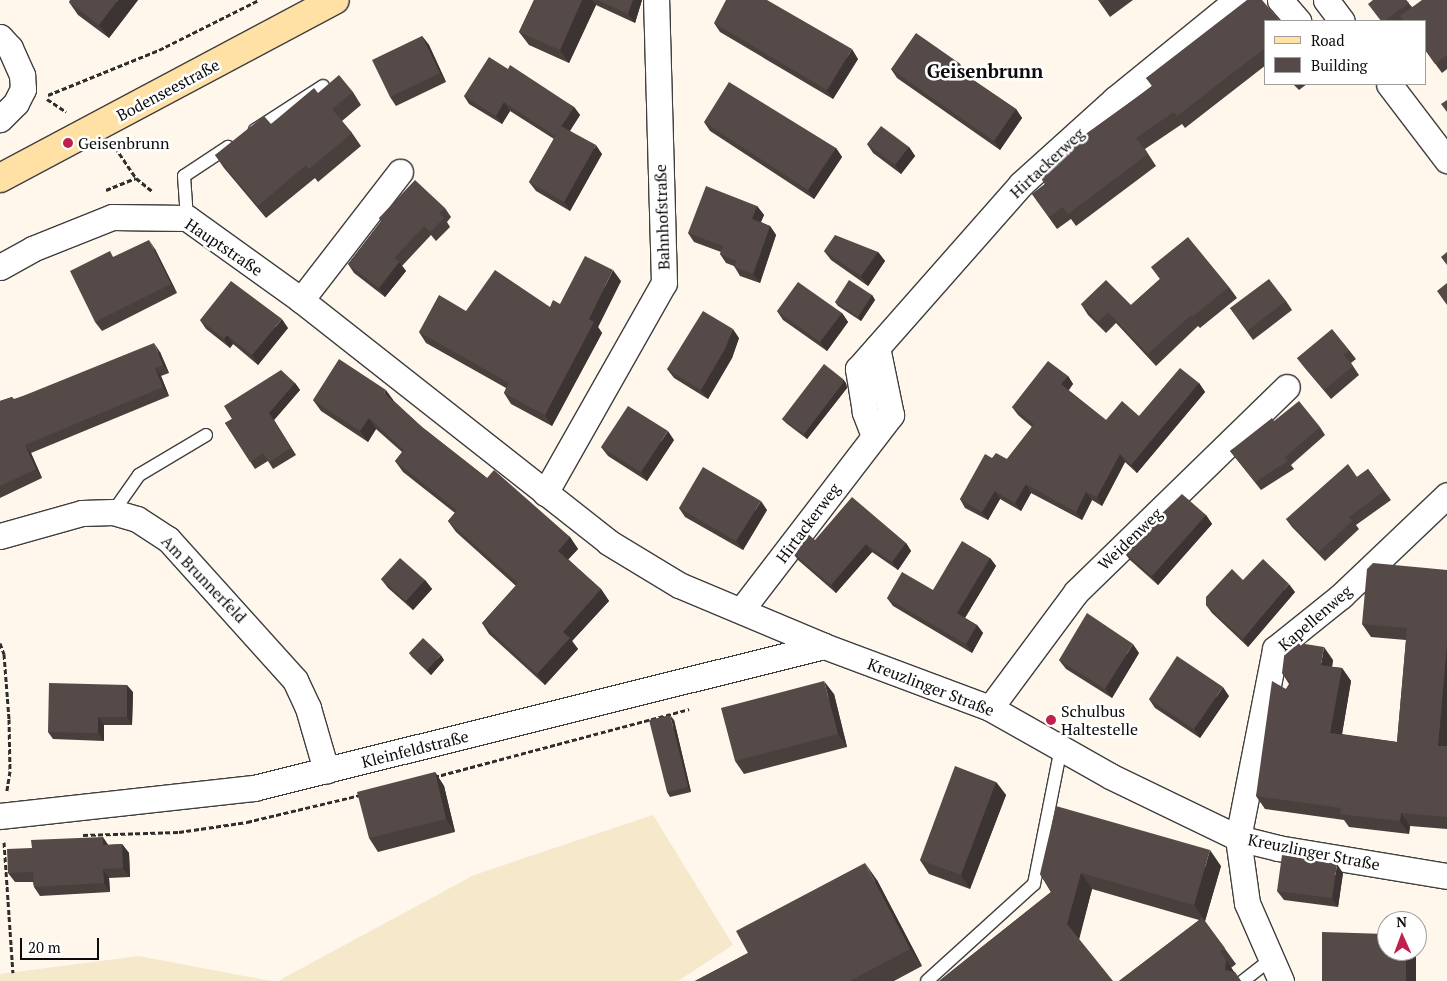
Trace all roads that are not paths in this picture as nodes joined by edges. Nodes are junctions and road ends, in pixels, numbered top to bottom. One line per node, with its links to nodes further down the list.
1 (335, 0): 14 (main road, Bodenseestraße)
2 (656, 0): 20 (street, Bahnhofstraße)
3 (1238, 0): 24 (street, Hirtackerweg)
4 (1280, 0): 6 (street)
5 (1326, 0): 7 (street)
6 (1297, 20)
7 (1341, 20)
8 (0, 37): 11 (street)
9 (1391, 85): 12 (street)
10 (323, 86): 15 (lane)
11 (8, 111)
12 (1447, 160)
13 (400, 172): 17 (street)
14 (0, 178)
15 (187, 218): 16 (street, Hauptstraße); 17 (street, Hauptstraße)
16 (0, 267)
17 (301, 300): 20 (street, Hauptstraße)
18 (1287, 387): 26 (street, Weidenweg)
19 (206, 434): 22 (lane)
20 (545, 493): 24 (street, Kreuzlinger Straße)
21 (1447, 495): 30 (street, Kapellenweg)
22 (113, 512): 23 (street, Am Brunnerfeld); 28 (street, Am Brunnerfeld)
23 (0, 536)
24 (742, 610): 25 (street, Kreuzlinger Straße)
25 (824, 646): 26 (street, Kreuzlinger Straße); 28 (street, Kleinfeldstraße)
26 (990, 708): 27 (street, Kreuzlinger Straße)
27 (1061, 748): 30 (street, Kreuzlinger Straße); 33 (lane)
28 (326, 770): 29 (street, Kleinfeldstraße)
29 (2, 823)
30 (1238, 838): 31 (street, Kreuzlinger Straße); 32 (street, Kapellenweg)
31 (1447, 876)
32 (1276, 970): 34 (lane)
33 (927, 981)
34 (1243, 981)

